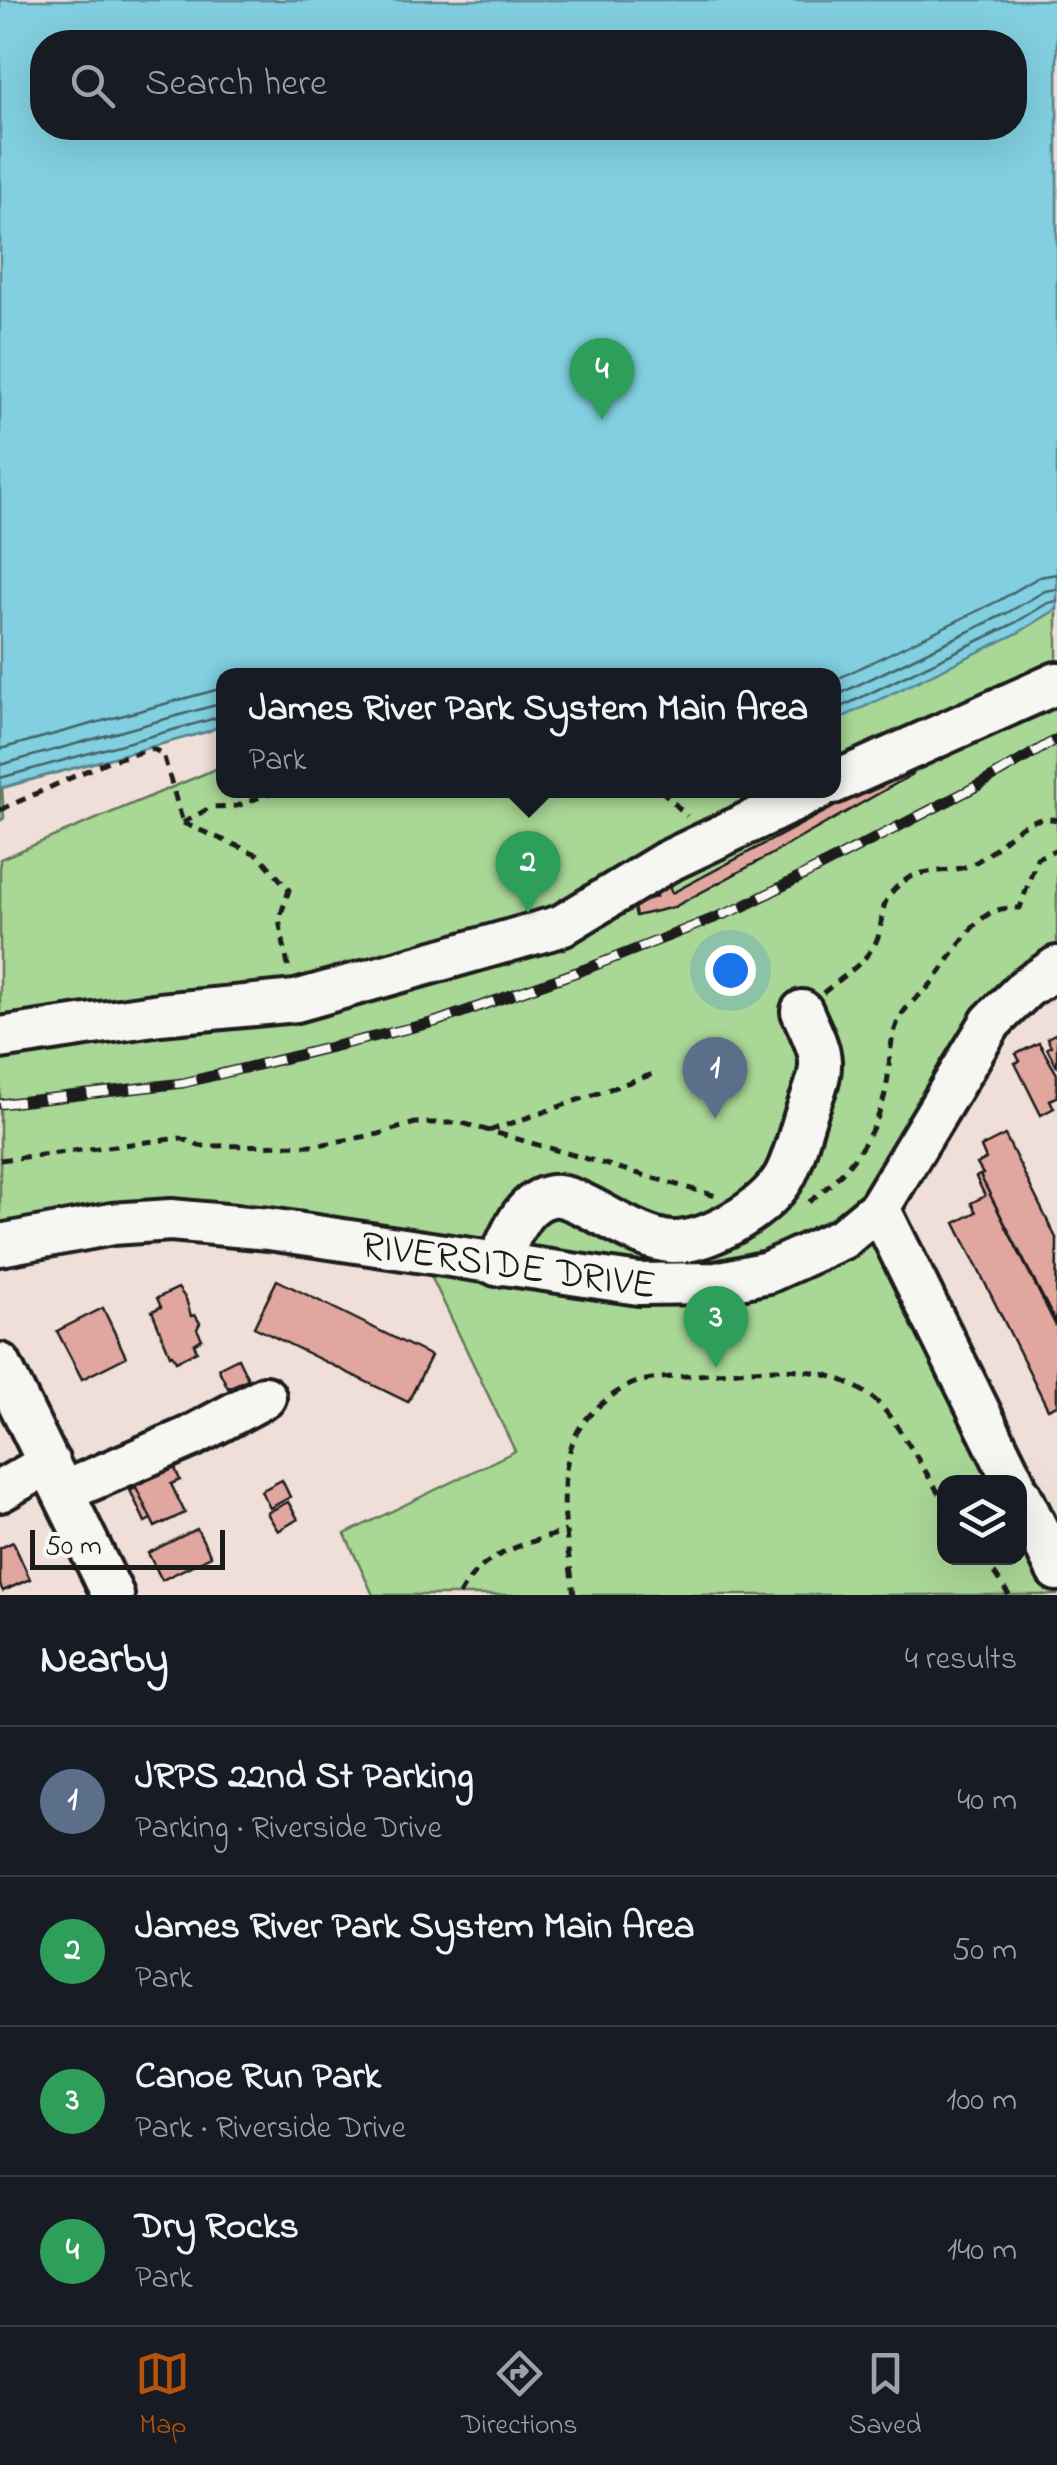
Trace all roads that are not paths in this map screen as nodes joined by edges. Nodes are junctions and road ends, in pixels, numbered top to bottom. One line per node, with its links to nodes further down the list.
1 (1057, 683): 2 (street)
2 (841, 779)
3 (800, 798): 6 (street)
4 (1057, 967): 7 (street, RIVERSIDE DRIVE)
5 (802, 1012): 9 (street)
6 (0, 1038)
7 (879, 1208): 9 (street, RIVERSIDE DRIVE); 12 (street)
8 (0, 1246): 9 (street, RIVERSIDE DRIVE)
9 (497, 1264)
10 (0, 1364): 13 (street)
11 (264, 1397): 13 (street)
12 (1011, 1475)
13 (56, 1478): 14 (street); 17 (street)
14 (0, 1491)
15 (1027, 1508): 16 (street)
16 (1057, 1570)
17 (113, 1595)

